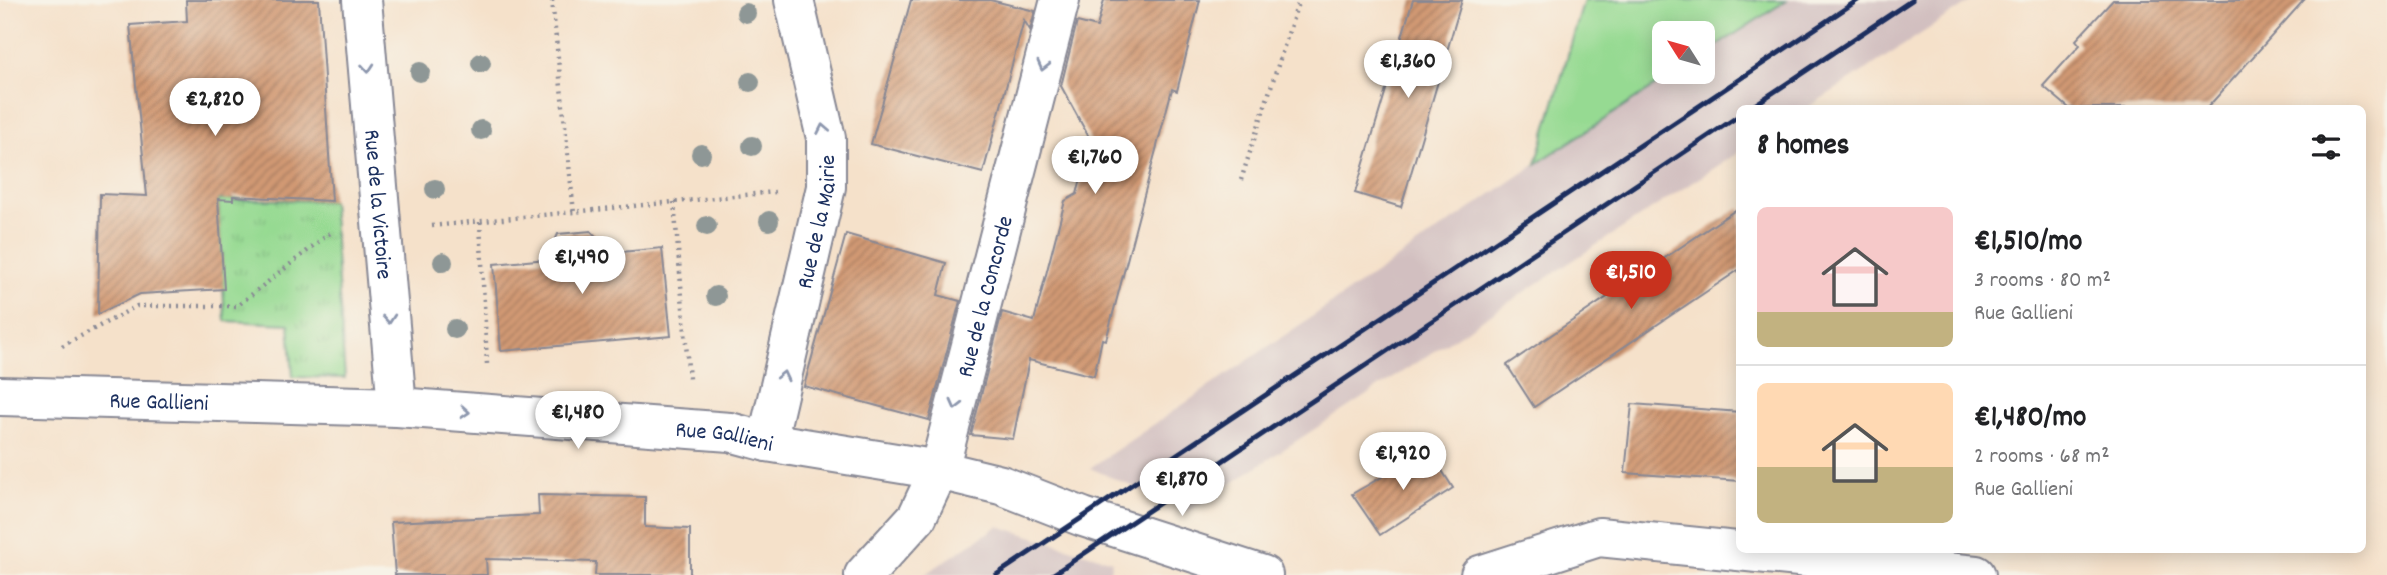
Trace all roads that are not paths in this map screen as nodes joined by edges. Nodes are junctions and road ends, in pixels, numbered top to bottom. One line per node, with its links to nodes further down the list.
1 (362, 0): 5 (street, Rue de la Victoire, one-way to 5)
2 (794, 0): 6 (street, Rue de la Mairie, one-way to 2)
3 (1060, 0): 7 (street, Rue de la Concorde, one-way to 7)
4 (0, 396): 5 (street, Rue Gallieni)
5 (397, 407): 6 (street, Rue Gallieni, one-way to 6)
6 (767, 442): 7 (street, Rue Gallieni)
7 (939, 470): 10 (street, Rue Gallieni); 11 (street, Rue de la Concorde)
8 (1736, 551): 13 (street)
9 (1758, 553): 14 (street)
10 (1188, 564): 12 (street, Rue Gallieni)
11 (864, 575)
12 (1262, 575)
13 (1480, 575)
14 (1976, 575)

